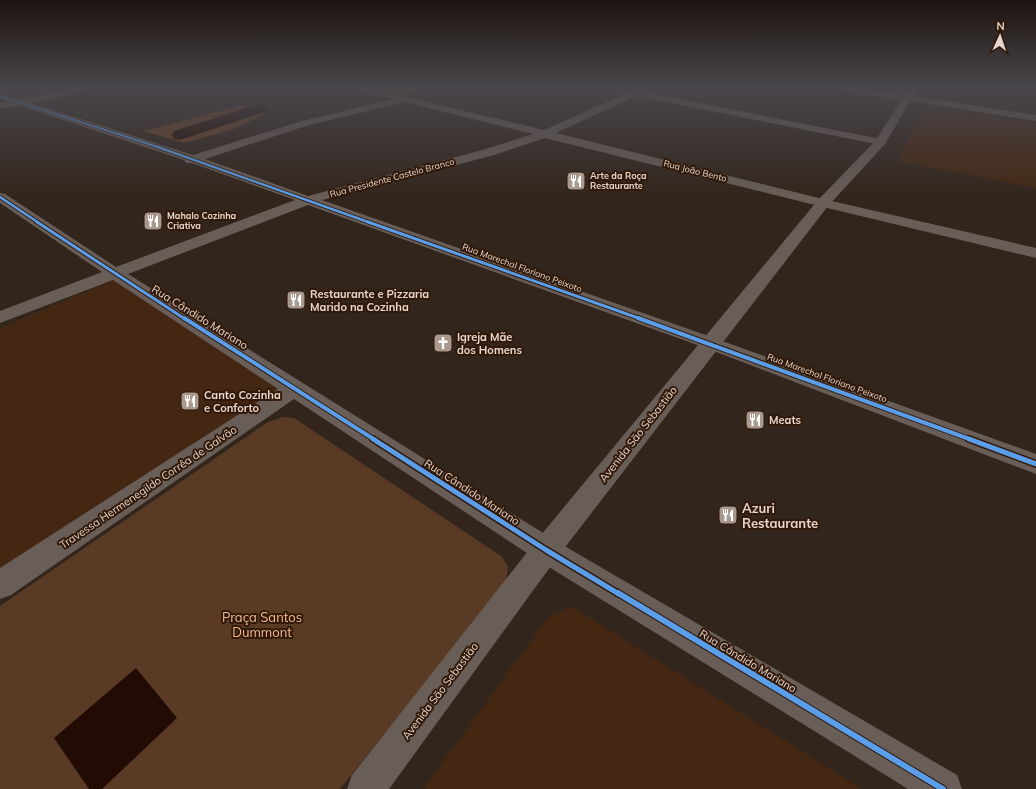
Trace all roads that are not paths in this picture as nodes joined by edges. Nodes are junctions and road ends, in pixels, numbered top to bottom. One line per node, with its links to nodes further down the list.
1 (87, 124): 9 (street, Rua Marechal Floriano Peixoto)
2 (307, 124): 9 (street)
3 (505, 124): 7 (street, Rua João Bento)
4 (567, 124): 7 (street, Rua Presidente Castelo Branco)
5 (787, 124): 8 (street)
6 (893, 124): 8 (street, Avenida São Sebastião)
7 (545, 134): 11 (street, Rua Presidente Castelo Branco); 12 (street, Rua João Bento)
8 (881, 142): 12 (street, Avenida São Sebastião)
9 (190, 160): 11 (street, Rua Marechal Floriano Peixoto)
10 (0, 198): 14 (street, Rua Cândido Mariano)
11 (308, 200): 14 (street, Rua Presidente Castelo Branco); 16 (street, Rua Marechal Floriano Peixoto)
12 (823, 203): 13 (street, Rua João Bento); 16 (street, Avenida São Sebastião)
13 (1036, 253)
14 (114, 273): 15 (street, Rua Presidente Castelo Branco); 17 (street, Rua Cândido Mariano)
15 (0, 317)
16 (710, 343): 18 (street, Rua Marechal Floriano Peixoto); 19 (street, Avenida São Sebastião)
17 (296, 388): 19 (street, Rua Cândido Mariano); 20 (street, Travessa Hermenegildo Corrêa de Galvão)
18 (1036, 464)
19 (546, 550): 21 (street, Avenida São Sebastião); 22 (street, Rua Cândido Mariano)
20 (0, 585)
21 (366, 789)
22 (943, 789)

